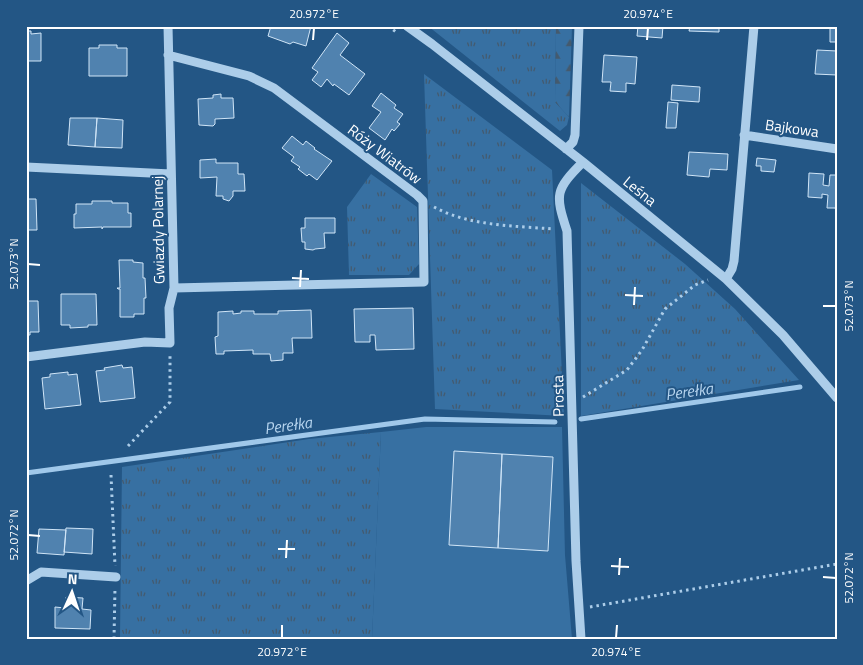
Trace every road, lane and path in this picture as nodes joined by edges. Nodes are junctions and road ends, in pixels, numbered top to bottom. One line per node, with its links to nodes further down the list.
1 (168, 26): 7 (street, Gwiazdy Polarnej)
2 (388, 26): 6 (path)
3 (407, 26): 10 (street, Leśna)
4 (579, 26): 10 (street)
5 (754, 26): 8 (street)
6 (403, 37)
7 (168, 55): 13 (street, Gwiazdy Polarnej); 14 (street, Róży Wiatrów)
8 (744, 135): 9 (street, Bajkowa); 17 (street)
9 (837, 149)
10 (566, 150): 11 (street, Leśna)
11 (583, 162): 15 (street, Prosta); 17 (street, Leśna)
12 (26, 167): 13 (street)
13 (172, 174): 18 (street, Gwiazdy Polarnej)
14 (423, 201): 15 (path); 18 (street, Róży Wiatrów)
15 (567, 231): 22 (street, Prosta)
16 (705, 274): 22 (path)
17 (726, 280): 21 (street, Leśna)
18 (174, 288): 19 (street, Gwiazdy Polarnej)
19 (170, 343): 20 (street); 23 (path)
20 (26, 357)
21 (837, 398)
22 (572, 413): 28 (street, Prosta)
23 (128, 446)
24 (111, 475): 26 (path)
25 (837, 564): 28 (path)
26 (116, 577): 27 (street); 29 (path)
27 (26, 580)
28 (580, 609): 30 (street, Prosta)
29 (114, 639)
30 (582, 639)

